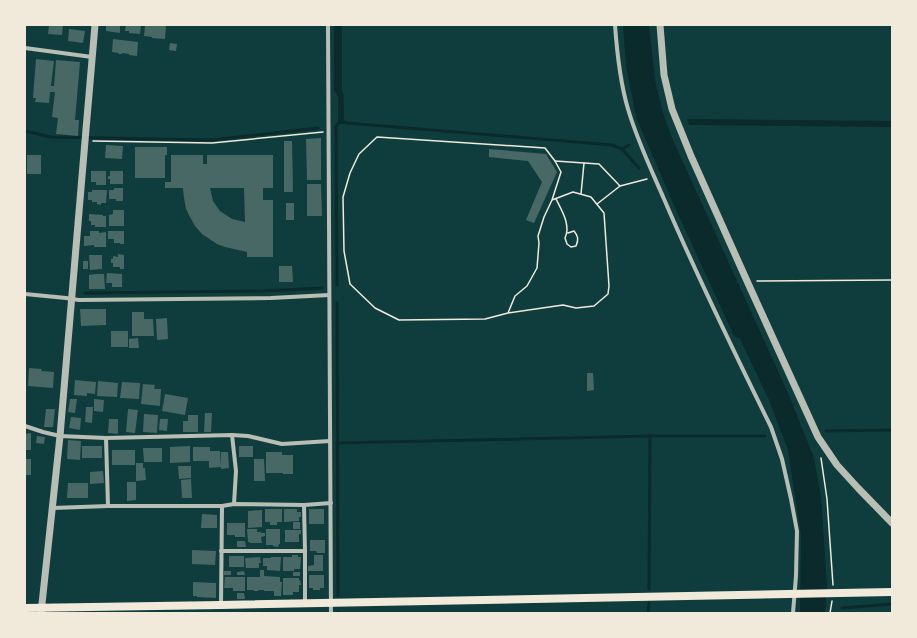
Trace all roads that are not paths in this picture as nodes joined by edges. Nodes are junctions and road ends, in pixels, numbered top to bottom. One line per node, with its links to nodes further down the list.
1 (95, 25): 6 (street)
2 (328, 25): 8 (street)
3 (615, 25): 25 (street)
4 (660, 25): 21 (street)
5 (25, 48): 6 (street)
6 (92, 57): 9 (street)
7 (25, 294): 9 (street)
8 (330, 295): 9 (street); 14 (street)
9 (72, 299): 12 (street)
10 (25, 426): 12 (street)
11 (232, 435): 13 (street); 14 (street); 16 (street)
12 (60, 436): 13 (street); 20 (street)
13 (106, 438): 18 (street)
14 (330, 441): 15 (street)
15 (331, 503): 17 (street); 26 (street)
16 (234, 504): 17 (street); 19 (street)
17 (304, 505): 23 (street)
18 (108, 506): 19 (street); 20 (street)
19 (222, 506): 22 (street)
20 (53, 508): 30 (street)
21 (892, 523)
22 (221, 551): 23 (street); 28 (street)
23 (305, 552): 27 (street)
24 (892, 592): 25 (main road)
25 (795, 594): 26 (main road); 32 (street)
26 (331, 602): 27 (main road); 31 (street)
27 (304, 603): 28 (main road)
28 (221, 605): 30 (main road)
29 (25, 608): 30 (main road)
30 (41, 610)
31 (331, 613)
32 (792, 613)

